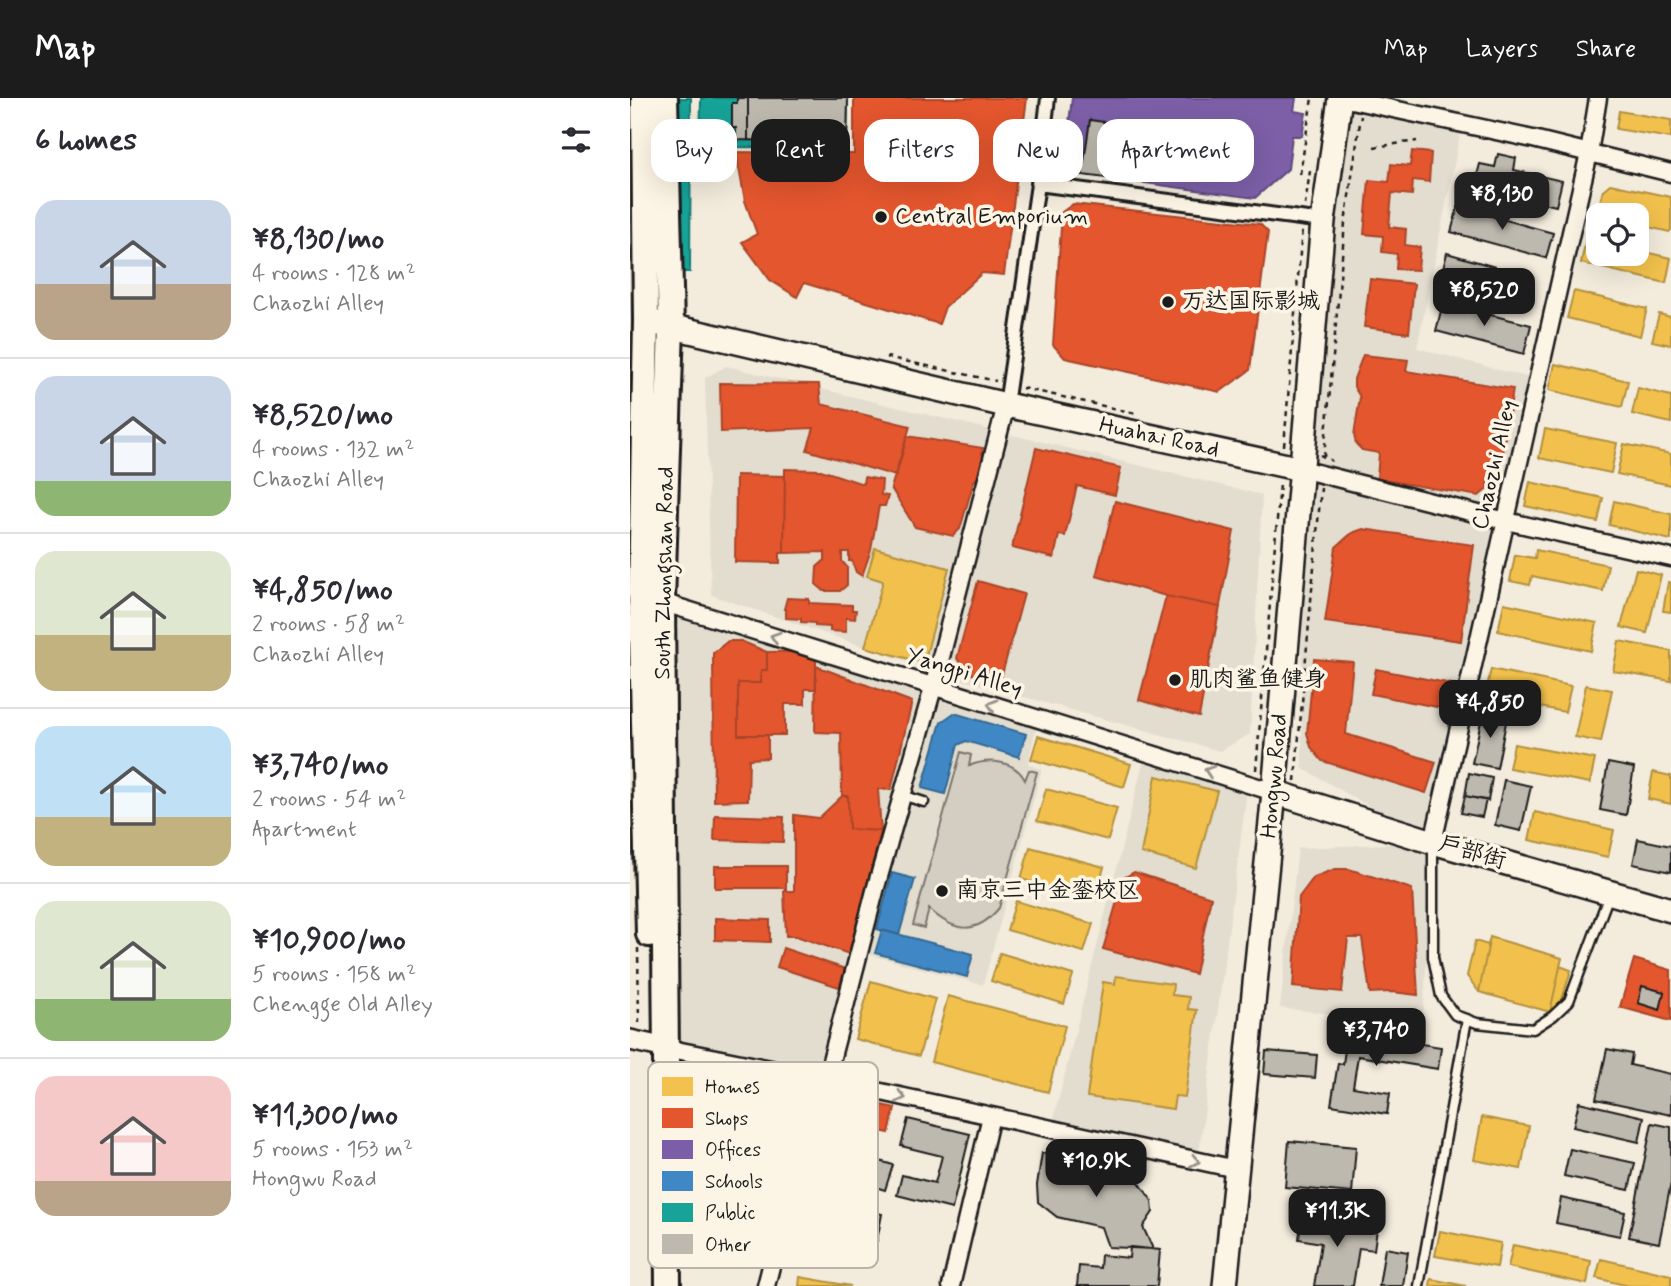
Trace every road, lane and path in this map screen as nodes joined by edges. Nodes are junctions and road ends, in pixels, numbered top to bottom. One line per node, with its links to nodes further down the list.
1 (644, 98): 18 (main road, South Zhongshan Road)
2 (665, 98): 8 (lane)
3 (1048, 98): 16 (street)
4 (1312, 98): 13 (path)
5 (1341, 98): 7 (street); 17 (main road, Hongwu Road)
6 (1598, 98): 11 (street, Chaozhi Alley)
7 (1362, 103): 11 (street); 21 (path)
8 (665, 119)
9 (1417, 141): 10 (path)
10 (1374, 147)
11 (1589, 153): 12 (street); 23 (street, Chaozhi Alley)
12 (1671, 173)
13 (1300, 174)
14 (665, 182): 25 (lane)
15 (667, 182): 19 (main road, South Zhongshan Road)
16 (1038, 184): 17 (street); 20 (street)
17 (1323, 221): 21 (main road, Hongwu Road)
18 (638, 319): 19 (main road, Huahai Road); 25 (main road, South Zhongshan Road)
19 (671, 326): 20 (main road, Huahai Road); 25 (main road, South Zhongshan Road)
20 (1006, 405): 21 (main road, Huahai Road); 26 (street)
21 (1312, 468): 23 (street, Huahai Road); 28 (main road, Hongwu Road)
22 (1322, 480): 28 (path)
23 (1506, 521): 24 (street, Huahai Road); 30 (street, Chaozhi Alley)
24 (1671, 558)
25 (652, 599): 26 (street, Yangpi Alley, one-way to 25); 35 (main road, South Zhongshan Road)
26 (933, 688): 27 (street); 28 (street, Yangpi Alley, one-way to 26)
27 (902, 794): 29 (lane); 38 (street)
28 (1284, 795): 30 (main road, 户部街); 41 (main road, Hongwu Road)
29 (924, 802)
30 (1433, 842): 31 (main road, 户部街); 33 (lane)
31 (1609, 892): 32 (main road, 户部街); 33 (lane)
32 (1671, 910)
33 (1467, 1019): 48 (lane)
34 (630, 1040): 35 (street)
35 (666, 1048): 36 (lane); 37 (street)
36 (666, 1062)
37 (736, 1062)
38 (831, 1062)
39 (878, 1091): 40 (street, one-way to 40)
40 (991, 1116): 41 (street, one-way to 41); 46 (street)
41 (1236, 1169): 47 (main road, Hongwu Road)
42 (667, 1268): 44 (lane)
43 (771, 1268): 45 (street)
44 (667, 1286)
45 (766, 1286)
46 (951, 1286)
47 (1225, 1286)
48 (1419, 1286)

